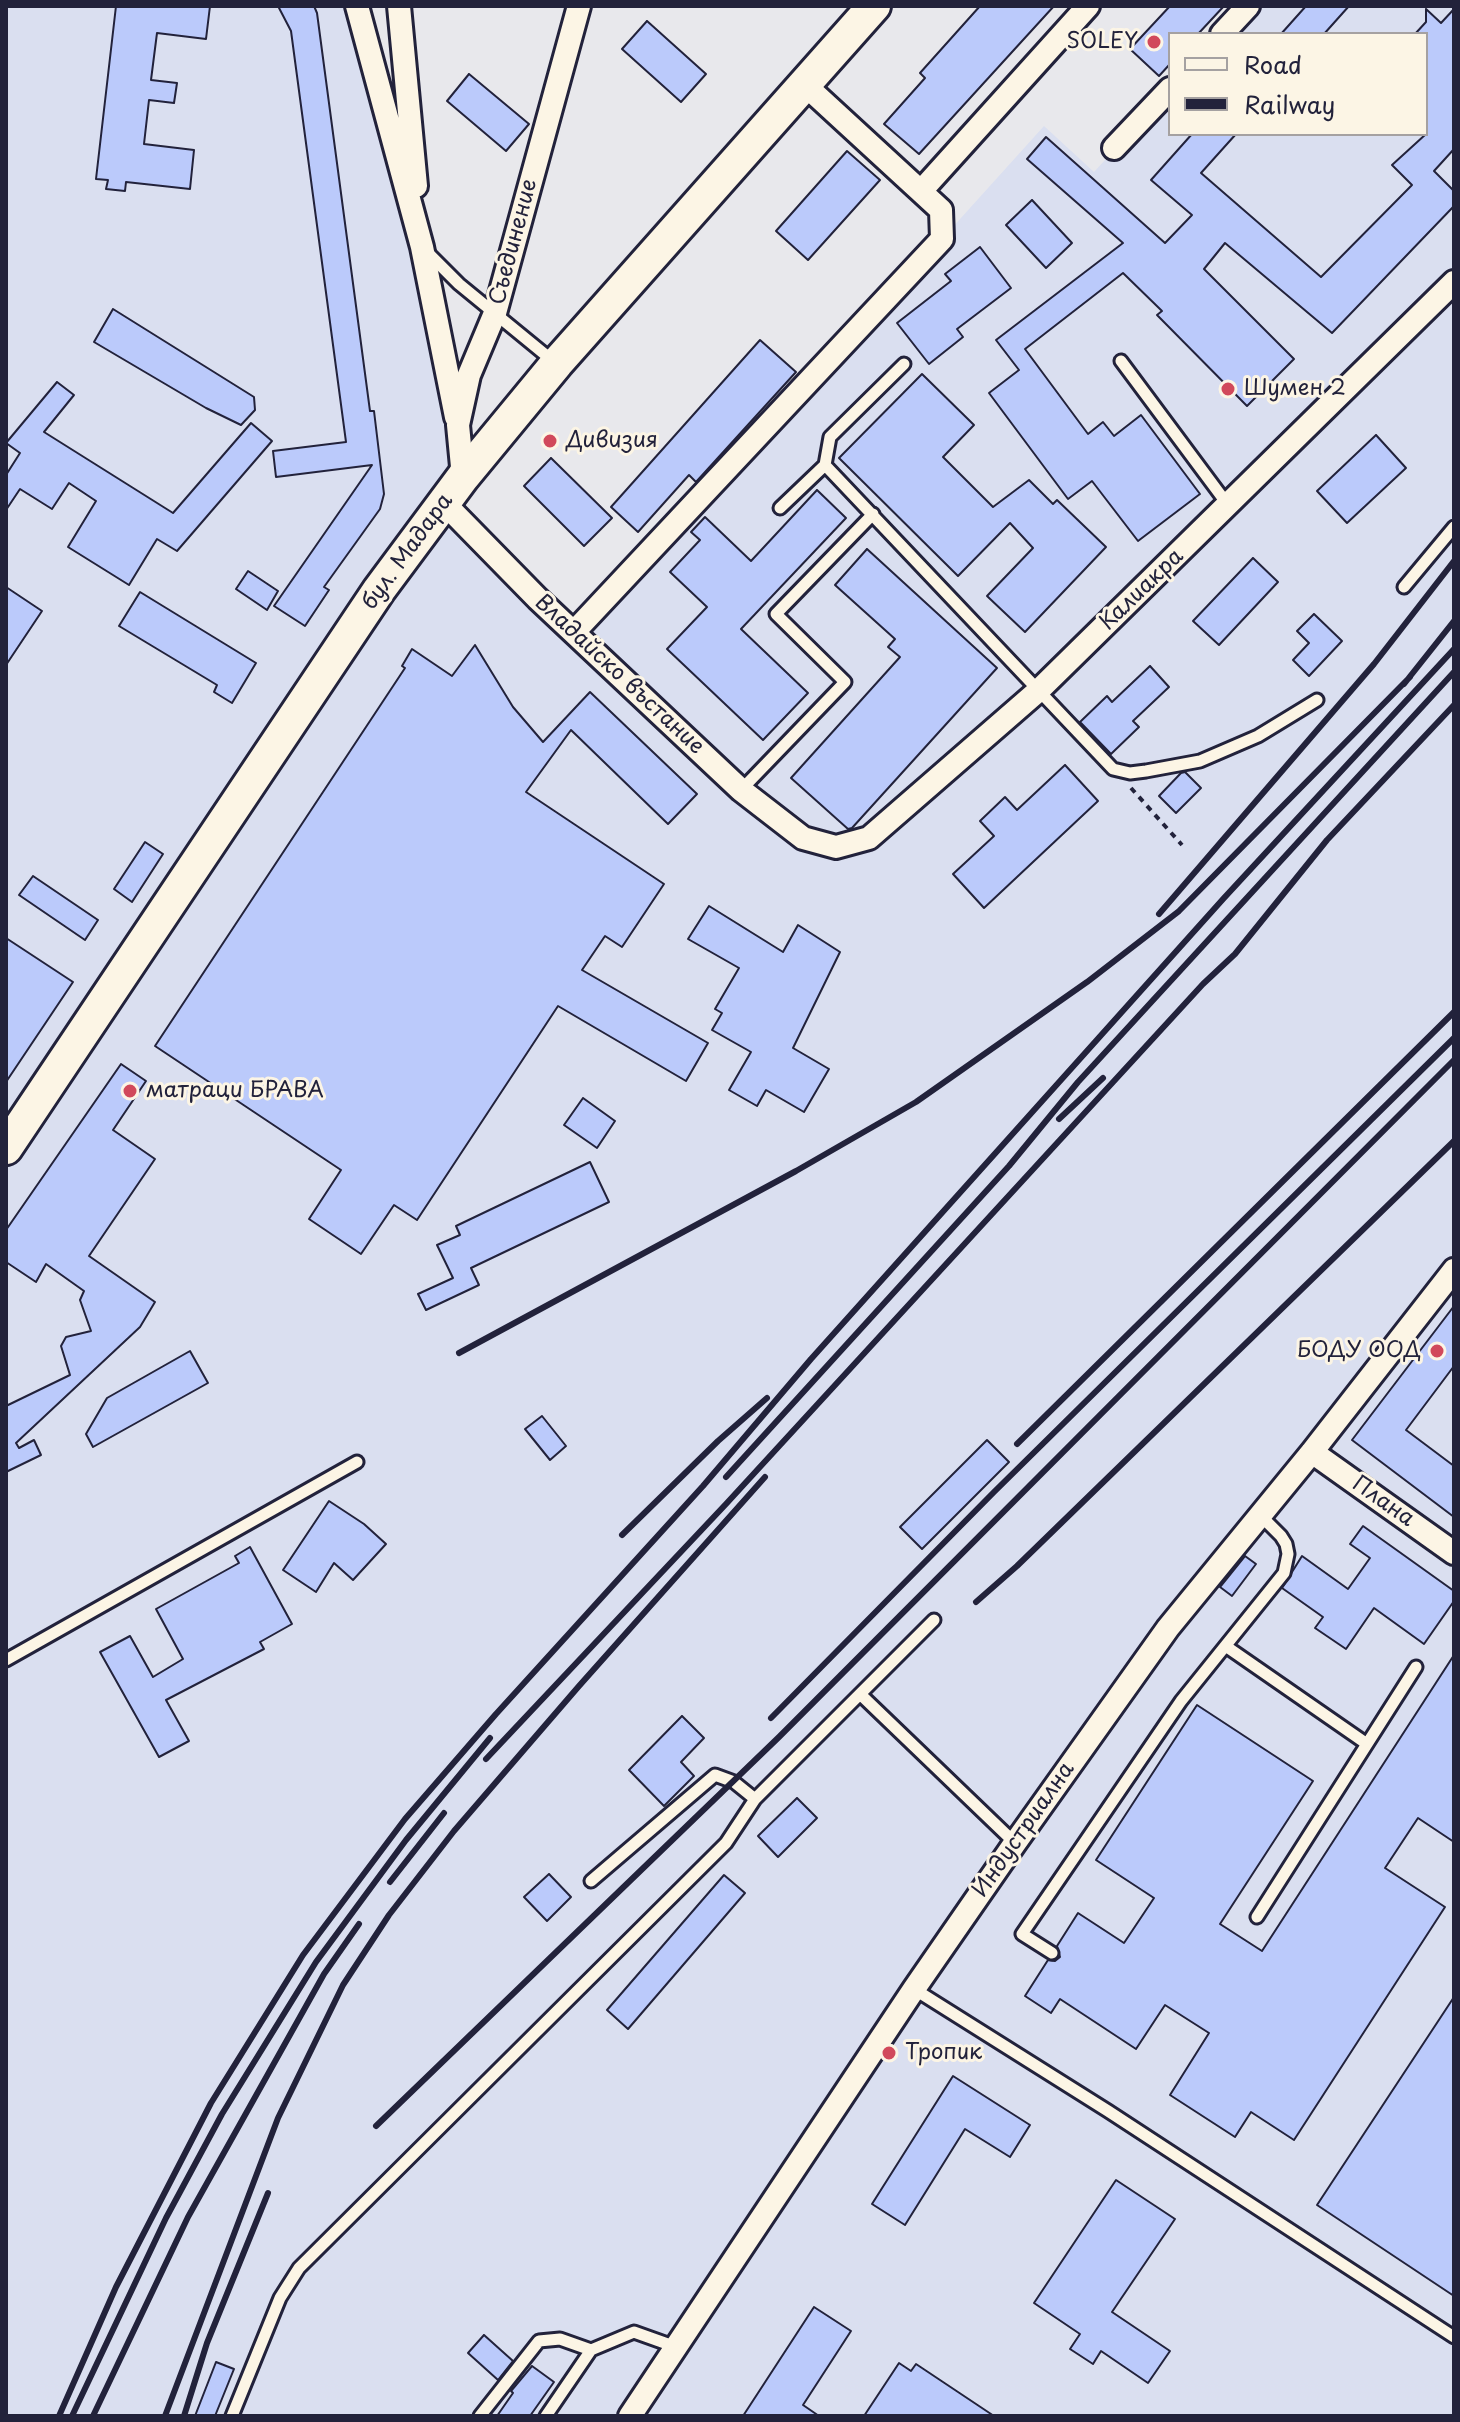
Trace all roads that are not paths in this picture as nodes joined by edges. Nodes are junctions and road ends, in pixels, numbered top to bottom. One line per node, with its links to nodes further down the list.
1 (357, 6): 12 (street)
2 (399, 6): 12 (street)
3 (579, 6): 14 (street, Съединение)
4 (874, 6): 8 (main road, бул. Мадара)
5 (1088, 6): 11 (street)
6 (1248, 6): 7 (street)
7 (1224, 32)
8 (804, 84): 11 (street); 16 (main road, бул. Мадара)
9 (1168, 91): 10 (street)
10 (1114, 148)
11 (922, 190): 27 (street)
12 (422, 247): 14 (lane); 18 (street)
13 (1454, 282): 22 (street, Калиакра)
14 (495, 313): 16 (lane); 18 (street, Съединение)
15 (1121, 361): 22 (lane)
16 (557, 363): 20 (main road, бул. Мадара)
17 (904, 364): 19 (lane)
18 (458, 425): 20 (street, Съединение)
19 (825, 465): 23 (lane); 24 (lane)
20 (463, 477): 21 (main road, бул. Мадара)
21 (444, 503): 27 (street, Владайско въстание); 32 (main road, бул. Мадара)
22 (1229, 505): 28 (street, Калиакра)
23 (780, 508)
24 (873, 514): 28 (lane); 30 (lane)
25 (1454, 527): 26 (lane)
26 (1404, 587)
27 (574, 632): 30 (street, Владайско въстание)
28 (1038, 691): 29 (lane); 31 (street, Калиакра)
29 (1317, 700)
30 (741, 790): 31 (street, Владайско въстание)
31 (803, 838)
32 (6, 1148)
33 (1454, 1270): 34 (street, Индустриална)
34 (1312, 1452): 36 (street, Индустриална); 37 (street, Плана)
35 (357, 1462): 40 (lane)
36 (1260, 1515): 39 (lane); 45 (street, Индустриална)
37 (1454, 1553)
38 (934, 1620): 42 (lane)
39 (1227, 1647): 43 (lane); 48 (lane)
40 (6, 1660)
41 (1416, 1667): 43 (lane)
42 (860, 1694): 44 (lane); 45 (lane)
43 (1367, 1744): 47 (lane)
44 (755, 1799): 46 (lane); 53 (lane)
45 (1015, 1843): 49 (street, Индустриална)
46 (591, 1881)
47 (1257, 1917)
48 (1052, 1953)
49 (914, 1989): 50 (lane); 51 (street, Индустриална)
50 (1454, 2337)
51 (676, 2347): 52 (lane); 56 (street, Индустриална)
52 (591, 2350): 54 (lane); 55 (lane)
53 (232, 2416)
54 (480, 2416)
55 (546, 2416)
56 (630, 2416)

